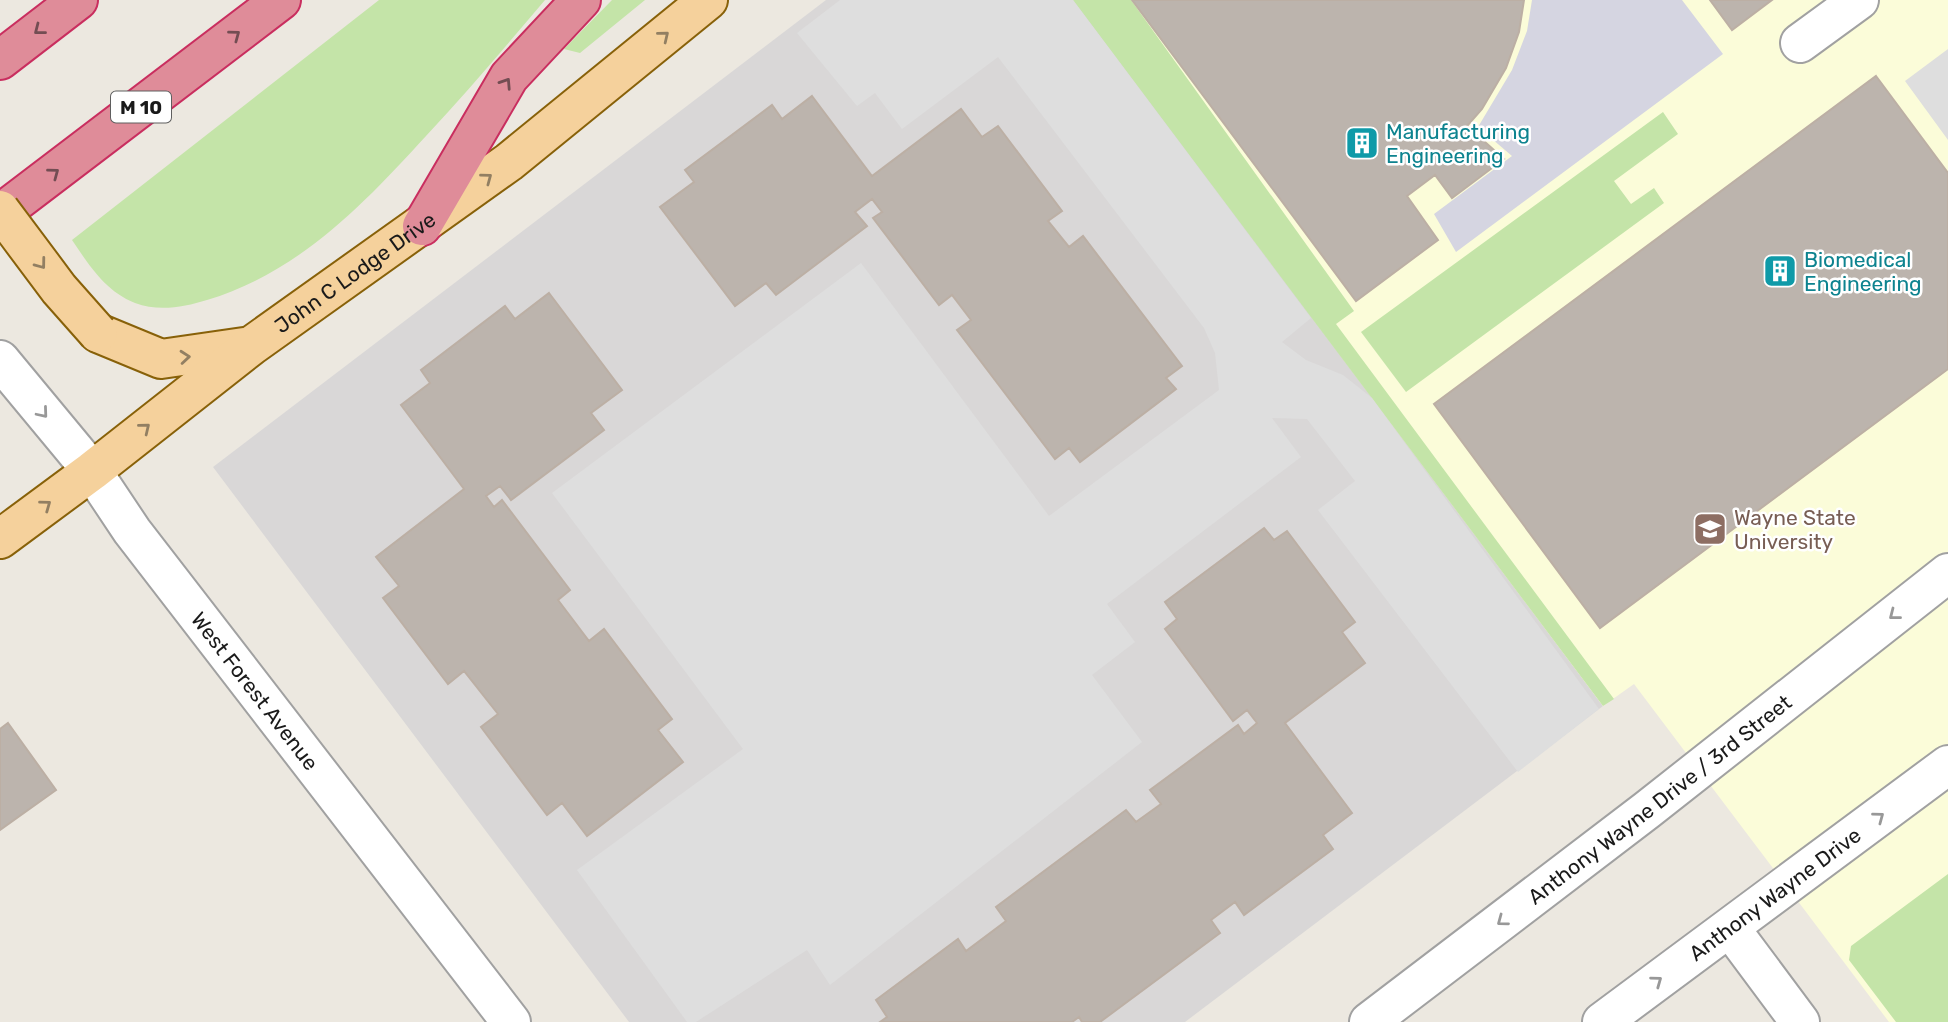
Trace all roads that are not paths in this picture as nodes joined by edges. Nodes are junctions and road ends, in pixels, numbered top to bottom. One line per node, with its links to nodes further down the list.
1 (78, 0): 7 (highway, one-way to 7)
2 (281, 0): 8 (highway, M 10, one-way to 2)
3 (581, 0): 9 (highway, one-way to 3)
4 (708, 0): 9 (main road, John C Lodge Drive, one-way to 4)
5 (1859, 0): 6 (street)
6 (1800, 43)
7 (0, 60)
8 (0, 212): 10 (main road, one-way to 10, bridge)
9 (422, 226): 10 (main road, John C Lodge Drive)
10 (251, 346): 12 (main road, John C Lodge Drive, one-way to 10)
11 (0, 360): 12 (street, West Forest Avenue, one-way to 12)
12 (92, 471): 13 (main road, John C Lodge Drive, one-way to 12); 17 (street, West Forest Avenue)
13 (0, 539)
14 (1948, 573): 18 (street, Anthony Wayne Drive / 3rd Street, one-way to 18)
15 (1948, 765): 16 (street, Anthony Wayne Drive, one-way to 15)
16 (1730, 928): 19 (street, Anthony Wayne Drive, one-way to 16); 20 (street)
17 (512, 1022)
18 (1369, 1022)
19 (1602, 1022)
20 (1800, 1022)

